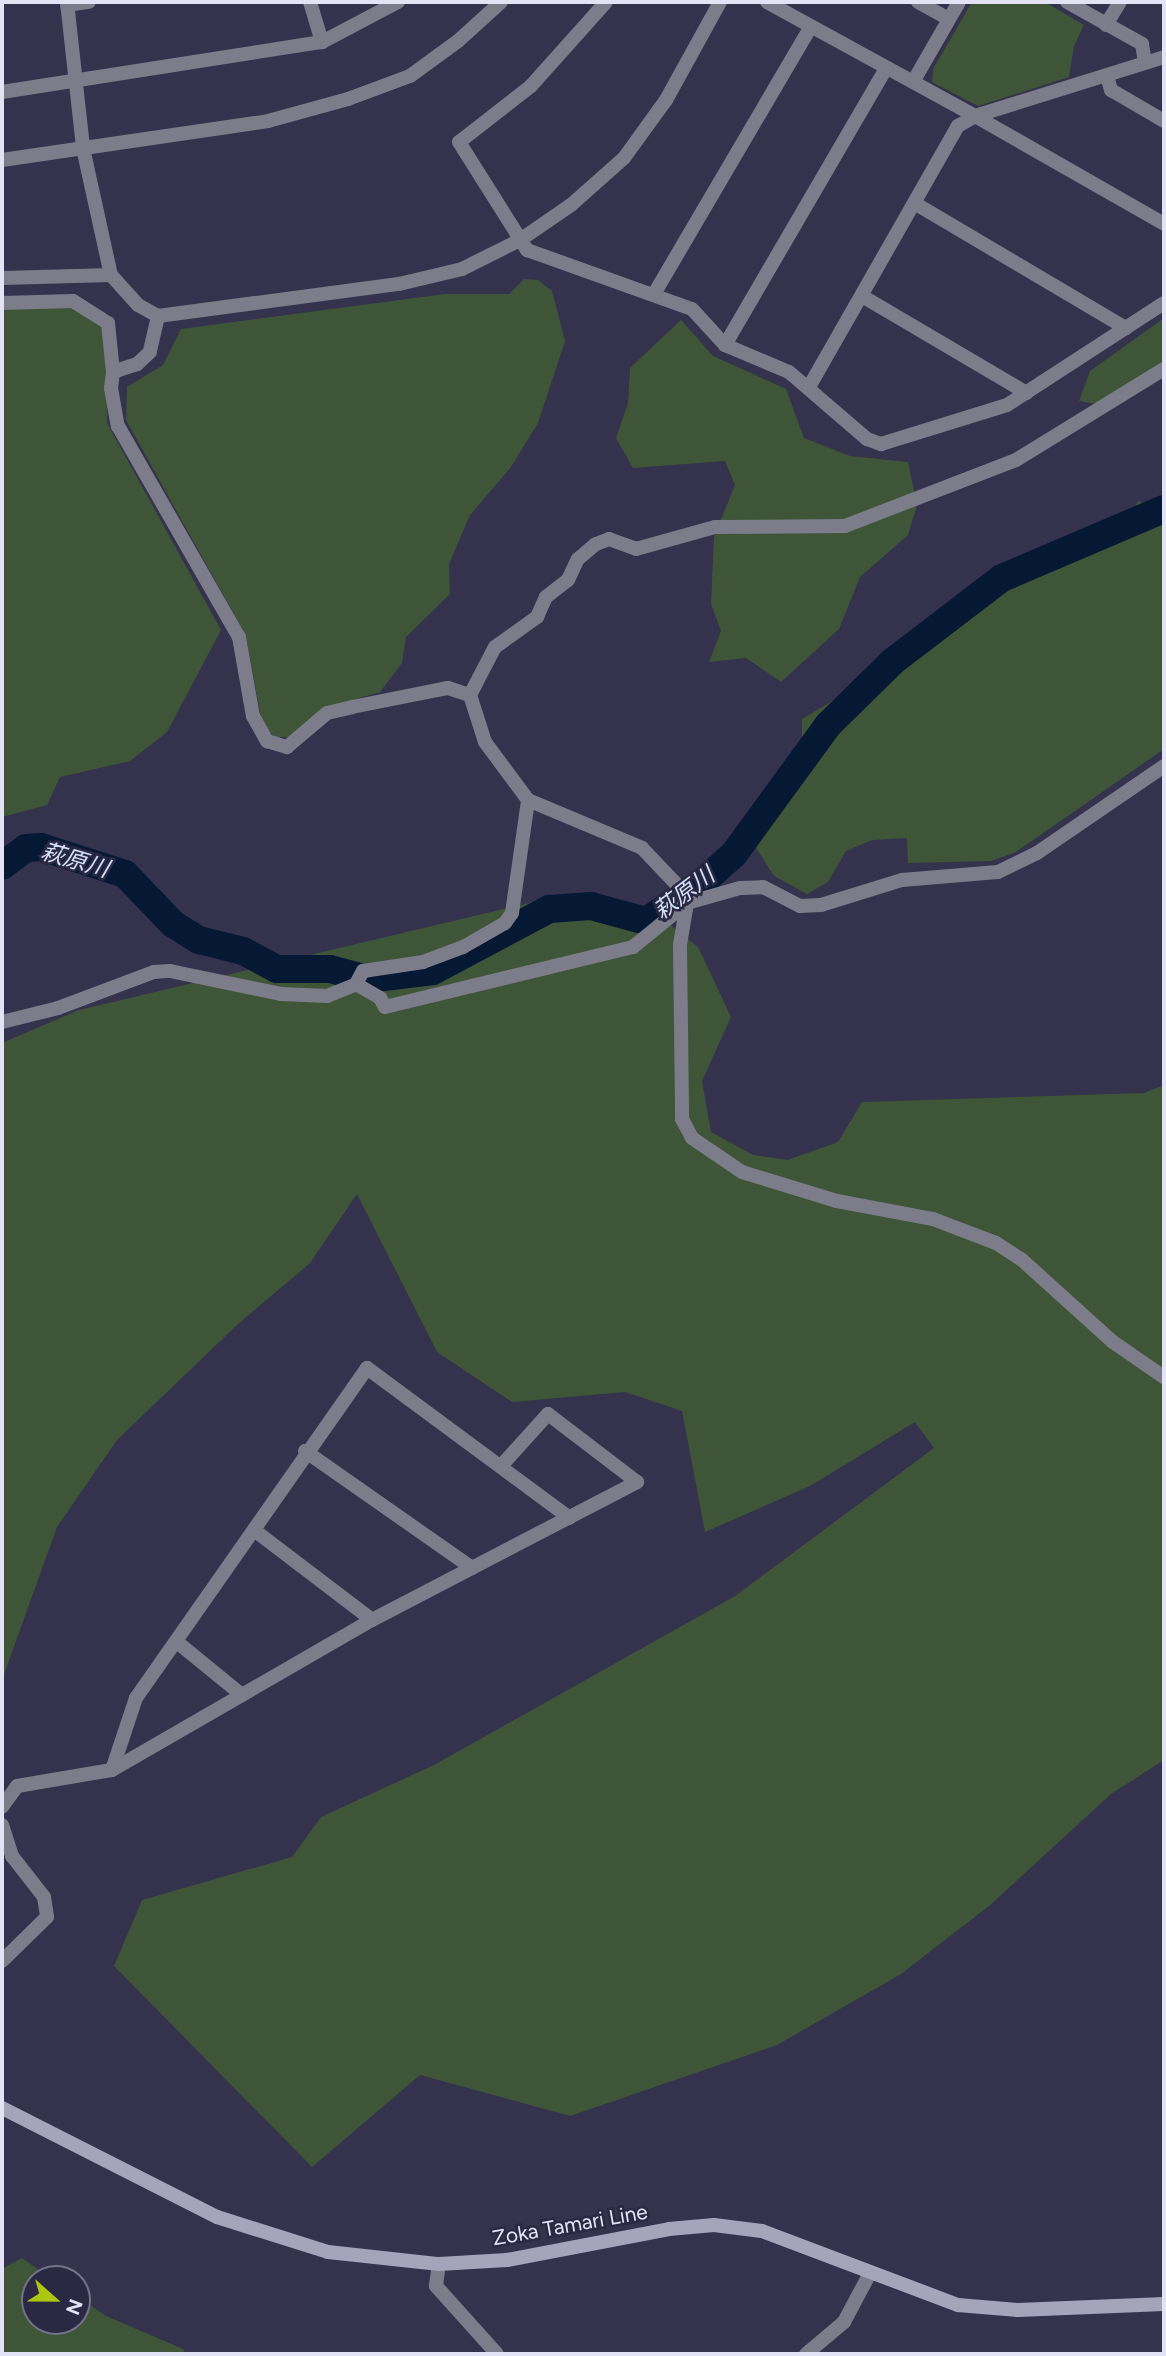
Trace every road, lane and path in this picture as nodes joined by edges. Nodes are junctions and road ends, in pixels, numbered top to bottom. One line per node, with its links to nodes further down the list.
1 (89, 2): 12 (street)
2 (310, 2): 16 (street)
3 (398, 2): 16 (street)
4 (501, 2): 26 (street)
5 (606, 2): 30 (street)
6 (720, 2): 30 (street)
7 (767, 2): 15 (street)
8 (918, 2): 13 (street)
9 (959, 2): 13 (street)
10 (1067, 2): 14 (street)
11 (1119, 2): 14 (street)
12 (67, 3): 21 (street)
13 (949, 19): 22 (street)
14 (1106, 25): 18 (street)
15 (810, 28): 19 (street); 33 (street)
16 (322, 42): 21 (street)
17 (1164, 57): 18 (street)
18 (1145, 63): 20 (street)
19 (885, 70): 22 (street); 39 (street)
20 (1107, 76): 24 (street); 25 (street)
21 (74, 82): 23 (street); 26 (street)
22 (913, 82): 24 (street)
23 (2, 92)
24 (975, 116): 28 (street); 29 (street)
25 (1164, 121)
26 (83, 148): 27 (street); 31 (street)
27 (2, 160)
28 (916, 204): 34 (street); 38 (street)
29 (1164, 224)
30 (520, 240): 33 (street); 37 (street)
31 (111, 275): 32 (street); 37 (street)
32 (2, 278)
33 (654, 294): 39 (street)
34 (862, 296): 42 (street); 43 (street)
35 (2, 303): 41 (street)
36 (1164, 303): 38 (street)
37 (158, 316): 41 (street)
38 (1126, 328): 43 (street)
39 (725, 345): 42 (street)
40 (1164, 369): 44 (street)
41 (113, 372): 44 (street)
42 (809, 387): 43 (street)
43 (1027, 393)
44 (470, 695): 46 (street)
45 (1164, 766): 47 (street)
46 (528, 800): 47 (street); 48 (street)
47 (687, 903): 48 (street); 50 (street)
48 (360, 977): 49 (street)
49 (2, 1022)
50 (1164, 1377)
51 (305, 1451): 52 (street); 54 (street); 55 (street)
52 (501, 1466): 53 (street); 53 (street)
53 (569, 1518): 55 (street)
54 (254, 1530): 56 (street); 57 (street)
55 (472, 1568): 56 (street)
56 (372, 1620): 58 (street)
57 (177, 1642): 58 (street); 59 (street)
58 (242, 1695): 59 (street)
59 (111, 1770): 60 (street)
60 (2, 1807)
61 (2, 1825): 62 (street)
62 (2, 1961)
63 (2, 2108): 64 (main road, Zoka Tamari Line)
64 (439, 2264): 65 (main road, Zoka Tamari Line); 67 (street)
65 (869, 2274): 66 (main road, Zoka Tamari Line); 68 (street)
66 (1164, 2304)
67 (497, 2354)
68 (806, 2354)

